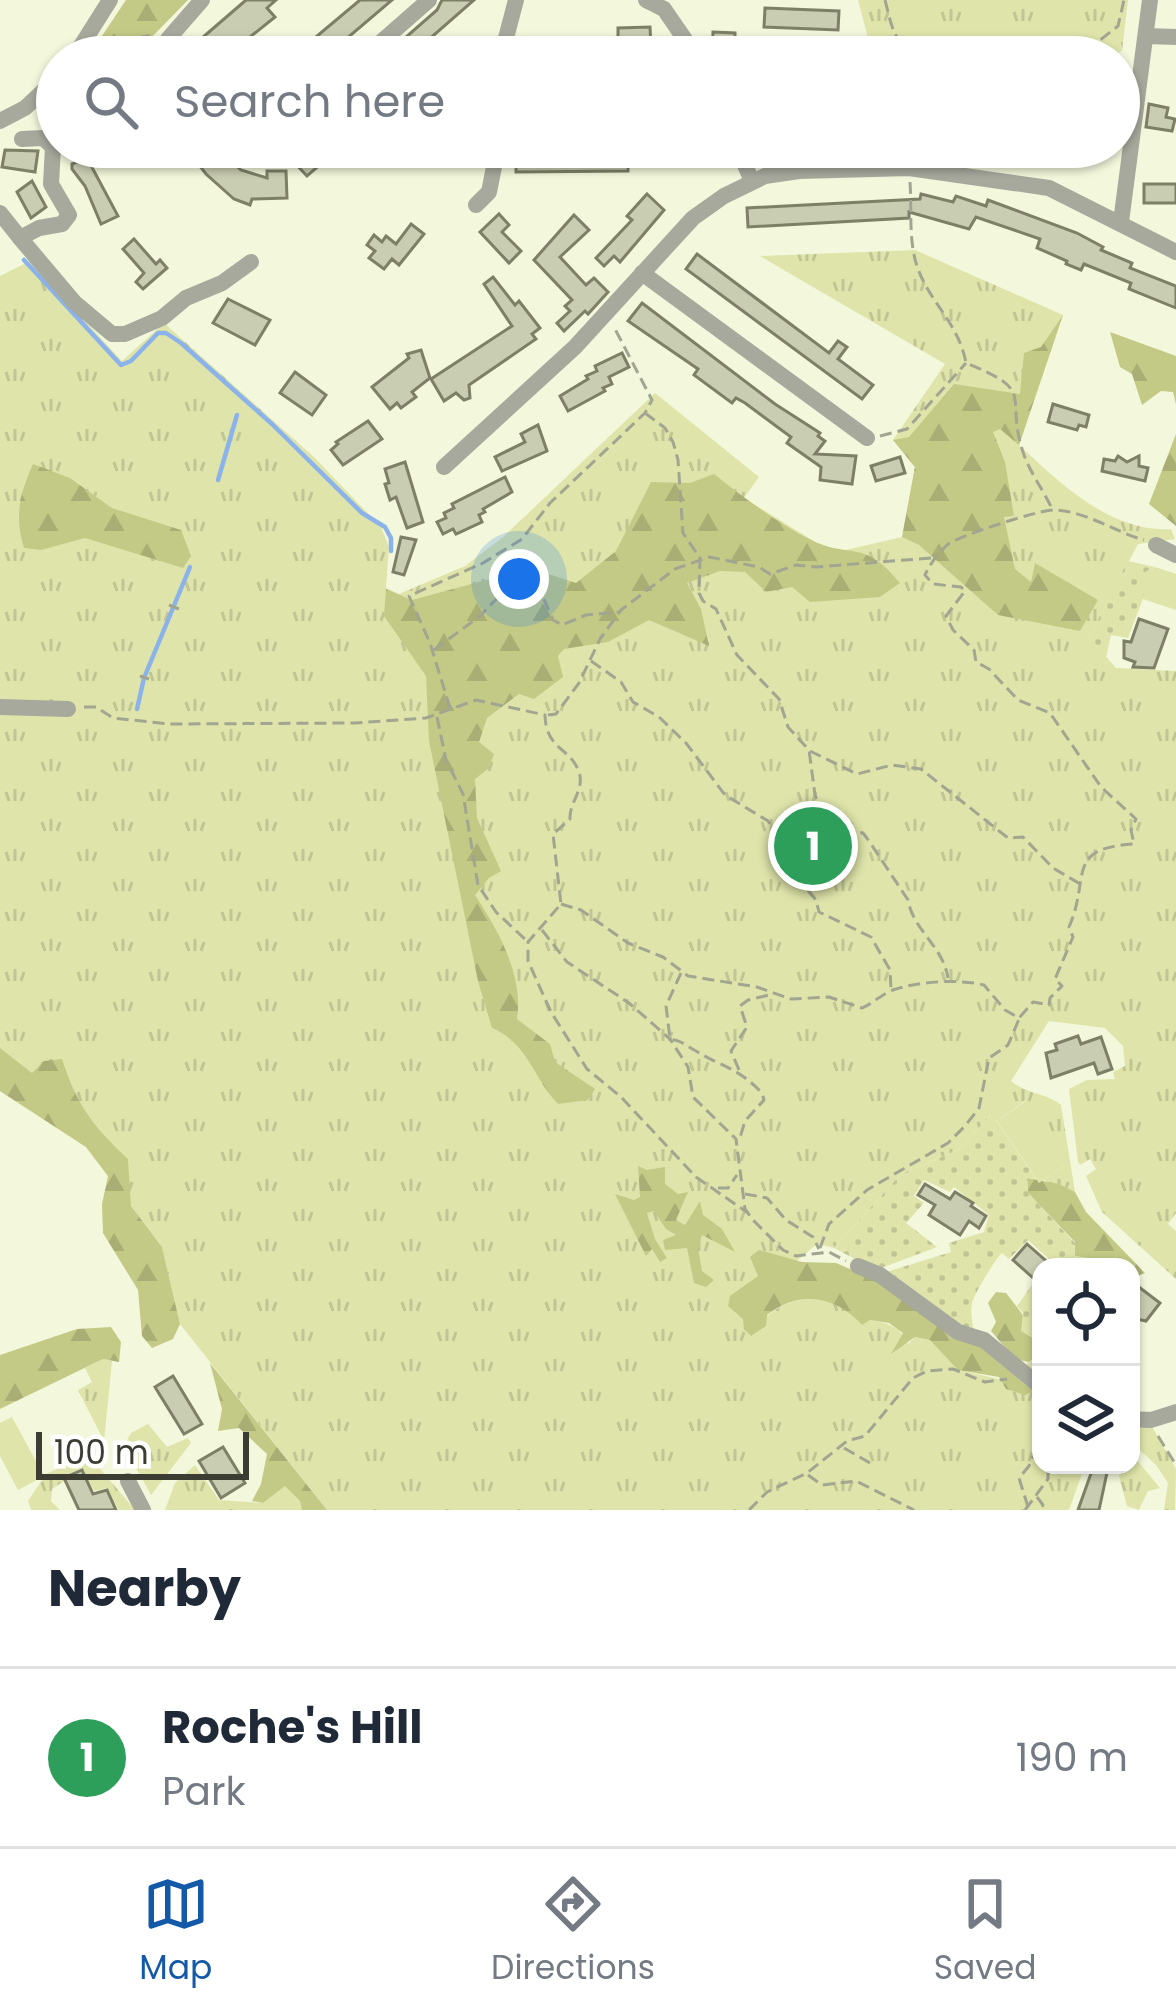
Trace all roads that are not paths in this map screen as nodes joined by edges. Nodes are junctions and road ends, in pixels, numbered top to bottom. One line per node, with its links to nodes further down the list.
1 (110, 0): 8 (street)
2 (202, 0): 9 (street)
3 (429, 0): 10 (street)
4 (516, 0): 11 (street)
5 (646, 0): 7 (street)
6 (1150, 0): 13 (street)
7 (665, 5): 12 (street)
8 (88, 36)
9 (171, 36)
10 (388, 36)
11 (507, 36)
12 (684, 36)
13 (1146, 36): 14 (street); 15 (street)
14 (1176, 37)
15 (1140, 79)
16 (36, 98): 17 (street)
17 (0, 121)
18 (36, 138): 19 (street)
19 (22, 139)
20 (52, 168): 28 (street)
21 (496, 168): 25 (street)
22 (746, 168): 24 (street)
23 (1128, 168): 27 (street)
24 (752, 182): 27 (street); 31 (street)
25 (476, 205)
26 (0, 213): 28 (street)
27 (1120, 222): 29 (street)
28 (20, 238): 30 (street)
29 (1176, 252)
30 (251, 262)
31 (642, 274): 32 (street); 33 (street)
32 (866, 438)
33 (444, 467)
34 (1156, 545): 35 (street)
35 (1176, 555)
36 (0, 707): 37 (street)
37 (68, 709)
38 (858, 1266): 39 (street)
39 (1032, 1380)
40 (1176, 1412): 41 (street)
41 (1140, 1419)
42 (128, 1481): 43 (street)
43 (143, 1510)

